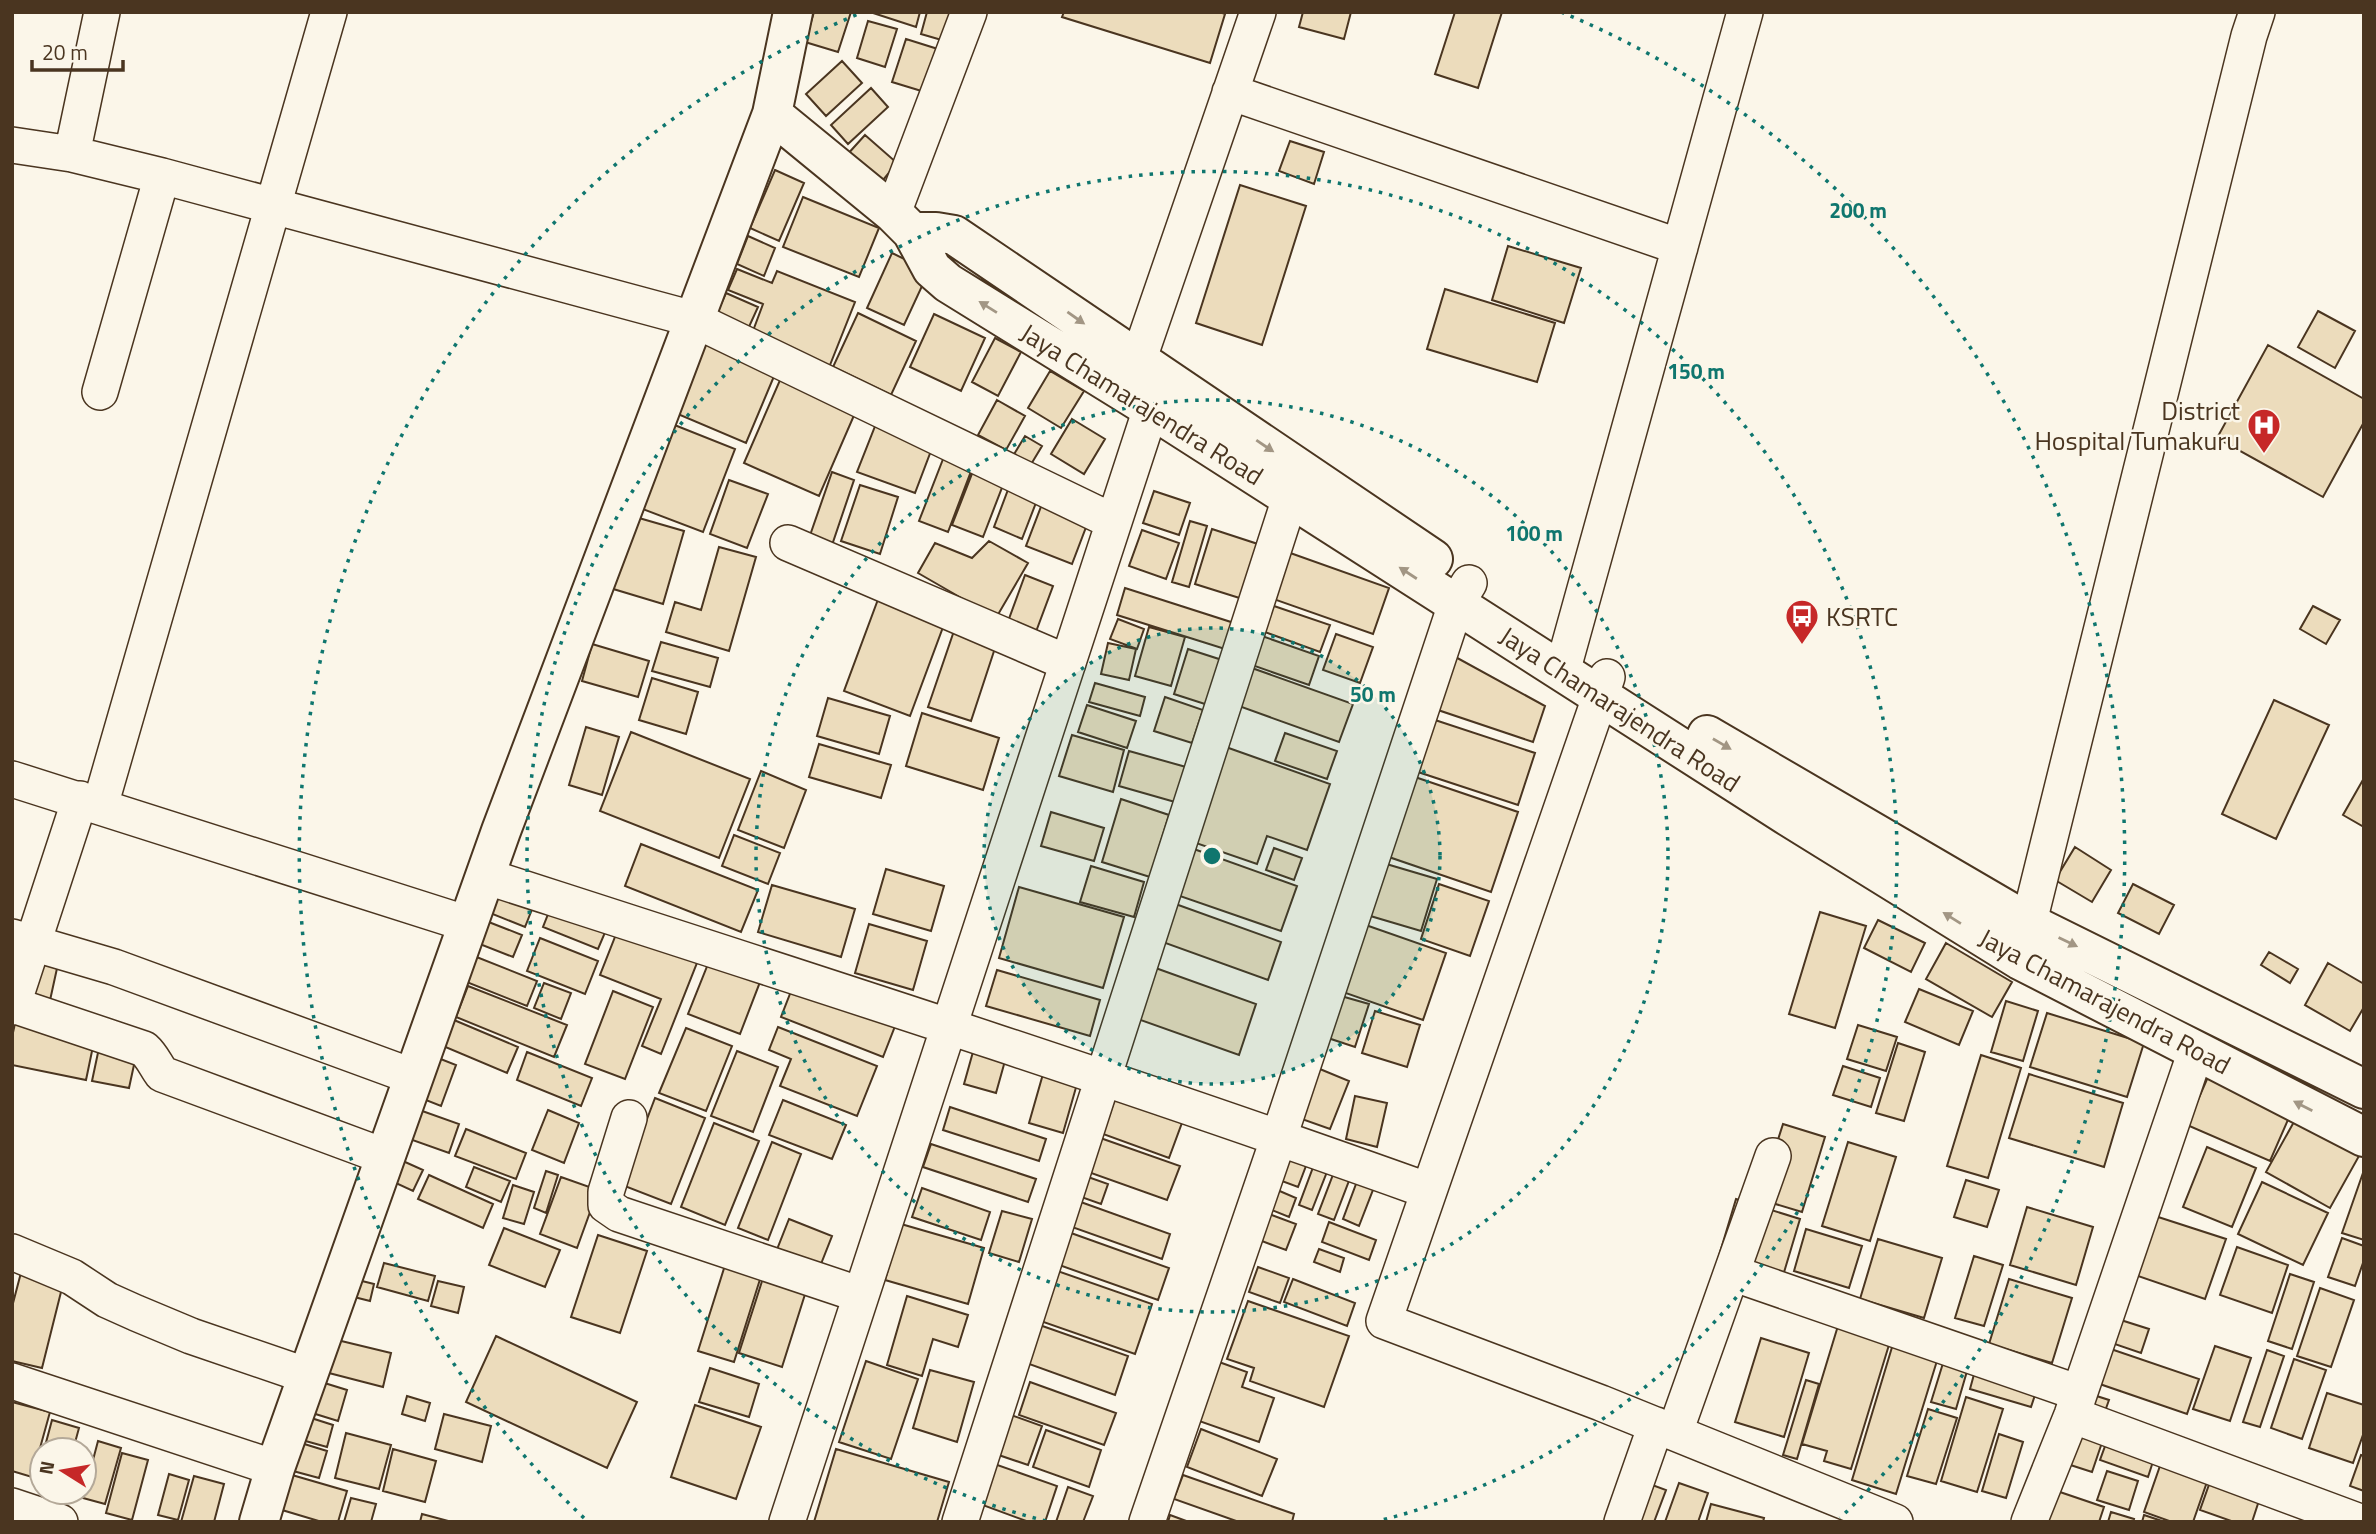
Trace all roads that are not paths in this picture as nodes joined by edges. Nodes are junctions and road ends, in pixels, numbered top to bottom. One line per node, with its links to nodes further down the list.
1 (102, 12): 11 (street)
2 (329, 12): 13 (street)
3 (793, 12): 9 (main road)
4 (969, 12): 14 (street)
5 (1258, 12): 8 (street)
6 (1745, 12): 15 (street)
7 (2257, 12): 29 (street)
8 (1230, 92): 15 (street); 17 (street)
9 (772, 114): 14 (main road, Jaya Chamarajendra Road); 16 (main road)
10 (12, 145): 11 (street)
11 (72, 154): 12 (street)
12 (162, 176): 13 (street); 18 (street)
13 (275, 207): 16 (street); 27 (street)
14 (902, 223): 17 (main road, Jaya Chamarajendra Road)
15 (1680, 247): 24 (street)
16 (693, 319): 20 (street); 28 (main road)
17 (1150, 382): 19 (main road, Jaya Chamarajendra Road); 20 (street); 22 (main road, Jaya Chamarajendra Road, one-way to 22)
18 (100, 392)
19 (1290, 498): 22 (main road, Jaya Chamarajendra Road, one-way to 19); 37 (street)
20 (1114, 522): 23 (street)
21 (788, 543): 23 (street)
22 (1463, 594): 24 (main road, Jaya Chamarajendra Road); 40 (street)
23 (1068, 663): 34 (street)
24 (1565, 663): 25 (main road, Jaya Chamarajendra Road)
25 (1603, 686): 29 (main road, Jaya Chamarajendra Road, one-way to 29); 32 (main road, Jaya Chamarajendra Road, one-way to 25); 44 (street)
26 (12, 779): 27 (street)
27 (90, 802): 30 (street); 31 (street)
28 (485, 876): 30 (main road); 34 (street)
29 (2029, 923): 32 (street); 38 (main road, Jaya Chamarajendra Road, one-way to 38)
30 (468, 924): 36 (main road)
31 (22, 940): 33 (street); 36 (street)
32 (2020, 960): 35 (main road, Jaya Chamarajendra Road)
33 (13, 1006): 43 (street)
34 (949, 1026): 37 (street); 47 (street)
35 (2196, 1051): 41 (main road, Jaya Chamarajendra Road, one-way to 35); 50 (street)
36 (414, 1077): 43 (main road)
37 (1104, 1078): 40 (street); 57 (street)
38 (2364, 1089)
39 (629, 1118): 47 (street)
40 (1279, 1137): 44 (street); 58 (street)
41 (2364, 1138)
42 (1773, 1156): 46 (street)
43 (386, 1157): 48 (main road)
44 (1429, 1191): 51 (street)
45 (12, 1252): 48 (street)
46 (1732, 1273): 50 (street); 51 (street)
47 (861, 1296): 56 (street)
48 (308, 1376): 52 (main road)
49 (12, 1381): 52 (street)
50 (2075, 1404): 61 (street); 62 (street)
51 (1665, 1429): 59 (street); 60 (street)
52 (275, 1468): 55 (main road)
53 (12, 1506): 54 (street)
54 (60, 1522)
55 (259, 1522)
56 (787, 1522)
57 (960, 1522)
58 (1147, 1522)
59 (1622, 1522)
60 (1895, 1522)
61 (2029, 1522)
62 (2360, 1522)

